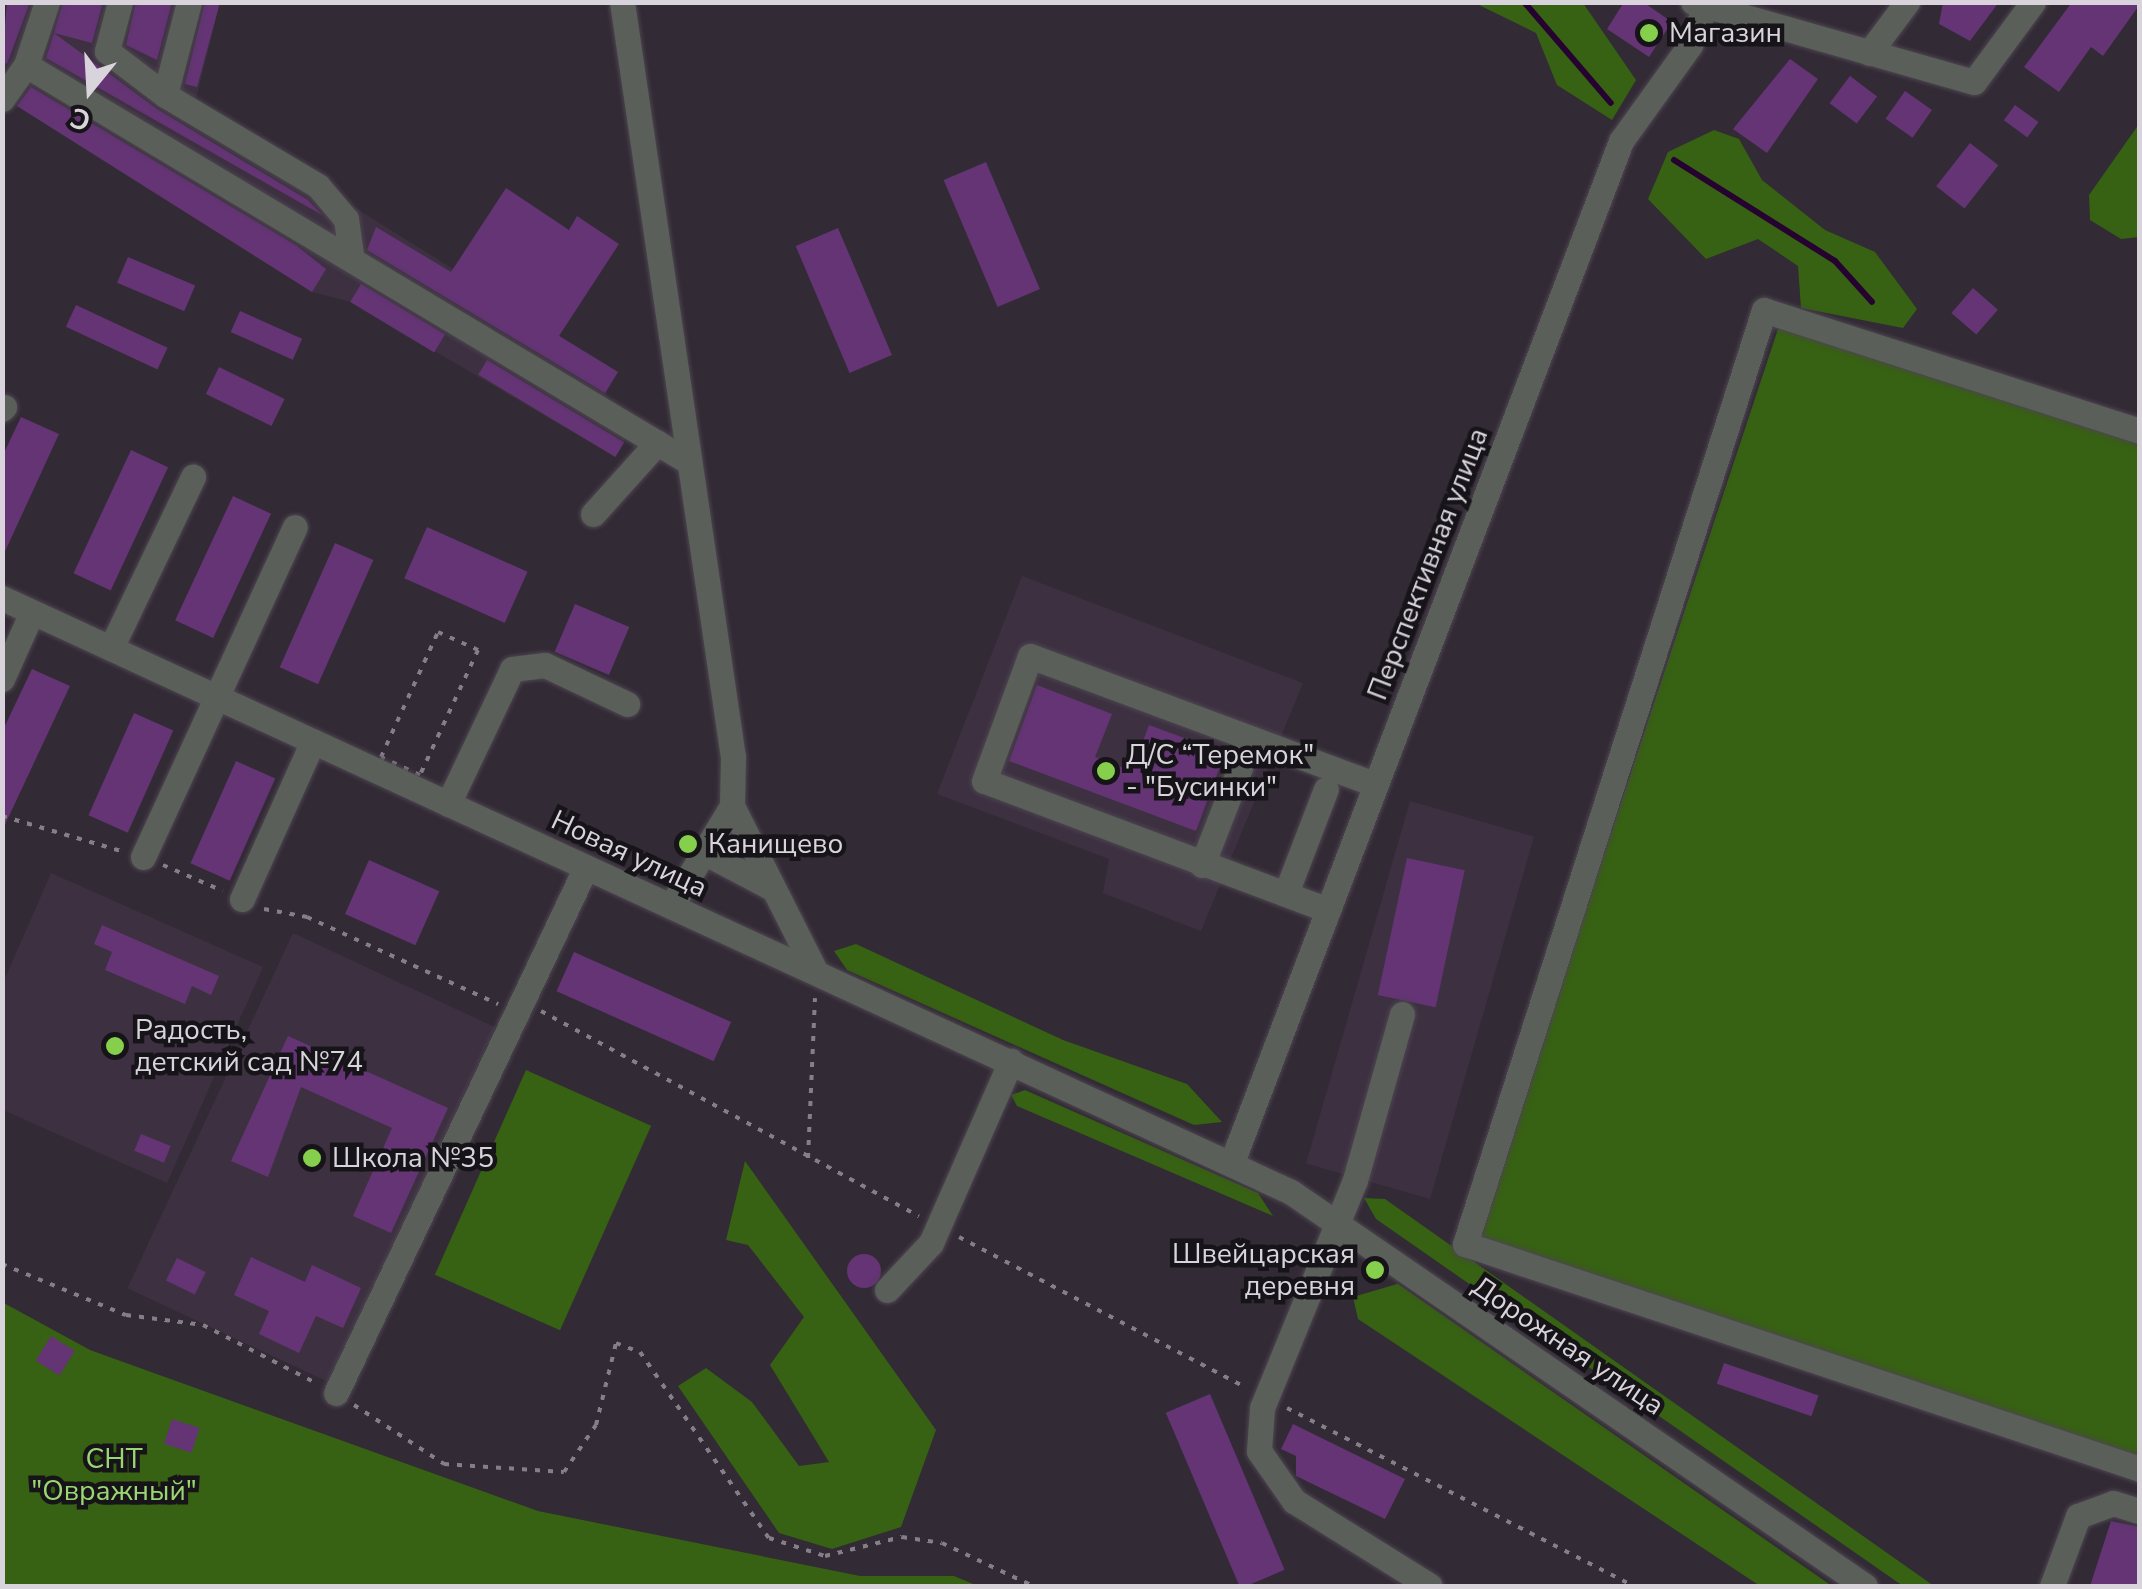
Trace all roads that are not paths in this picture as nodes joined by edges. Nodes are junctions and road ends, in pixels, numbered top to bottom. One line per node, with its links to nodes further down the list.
1 (47, 2): 9 (street)
2 (120, 2): 10 (street)
3 (189, 2): 10 (street)
4 (622, 2): 15 (street)
5 (1907, 2): 8 (street)
6 (2034, 2): 8 (street)
7 (1701, 5): 8 (street); 27 (street, Перспективная улица)
8 (1869, 53)
9 (26, 65): 11 (street); 12 (street)
10 (165, 94): 12 (street)
11 (2, 99)
12 (350, 253): 14 (street)
13 (2140, 431): 47 (street)
14 (657, 442): 15 (street); 17 (street)
15 (684, 460): 30 (street)
16 (193, 476): 21 (street)
17 (593, 514)
18 (295, 528): 23 (street)
19 (2, 598): 20 (street, Новая улица)
20 (32, 612): 21 (street, Новая улица); 22 (street)
21 (111, 648): 23 (street, Новая улица)
22 (2, 680)
23 (216, 696): 26 (street, Новая улица); 32 (street)
24 (627, 704): 29 (street)
25 (1252, 739): 27 (street); 33 (street); 33 (street)
26 (313, 741): 29 (street, Новая улица); 37 (street)
27 (1376, 785): 39 (street, Перспективная улица)
28 (1326, 789): 36 (street)
29 (448, 804): 34 (street, Новая улица)
30 (732, 806): 31 (street); 35 (street)
31 (705, 854): 35 (street); 38 (street)
32 (143, 856)
33 (1202, 866): 36 (street)
34 (586, 868): 38 (street, Новая улица); 46 (street)
35 (772, 888): 40 (street)
36 (1286, 893): 39 (street)
37 (242, 899)
38 (670, 906): 40 (street, Новая улица)
39 (1328, 910): 43 (street, Перспективная улица)
40 (816, 972): 42 (street, Новая улица)
41 (1402, 1014): 44 (street)
42 (1011, 1062): 43 (street, Новая улица); 45 (street)
43 (1232, 1162): 44 (street, Дорожная улица)
44 (1339, 1225): 49 (street); 50 (street, Дорожная улица)
45 (887, 1290)
46 (336, 1393)
47 (2140, 1469)
48 (2140, 1511): 51 (street)
49 (1430, 1586)
50 (1865, 1586)
51 (2052, 1586)

